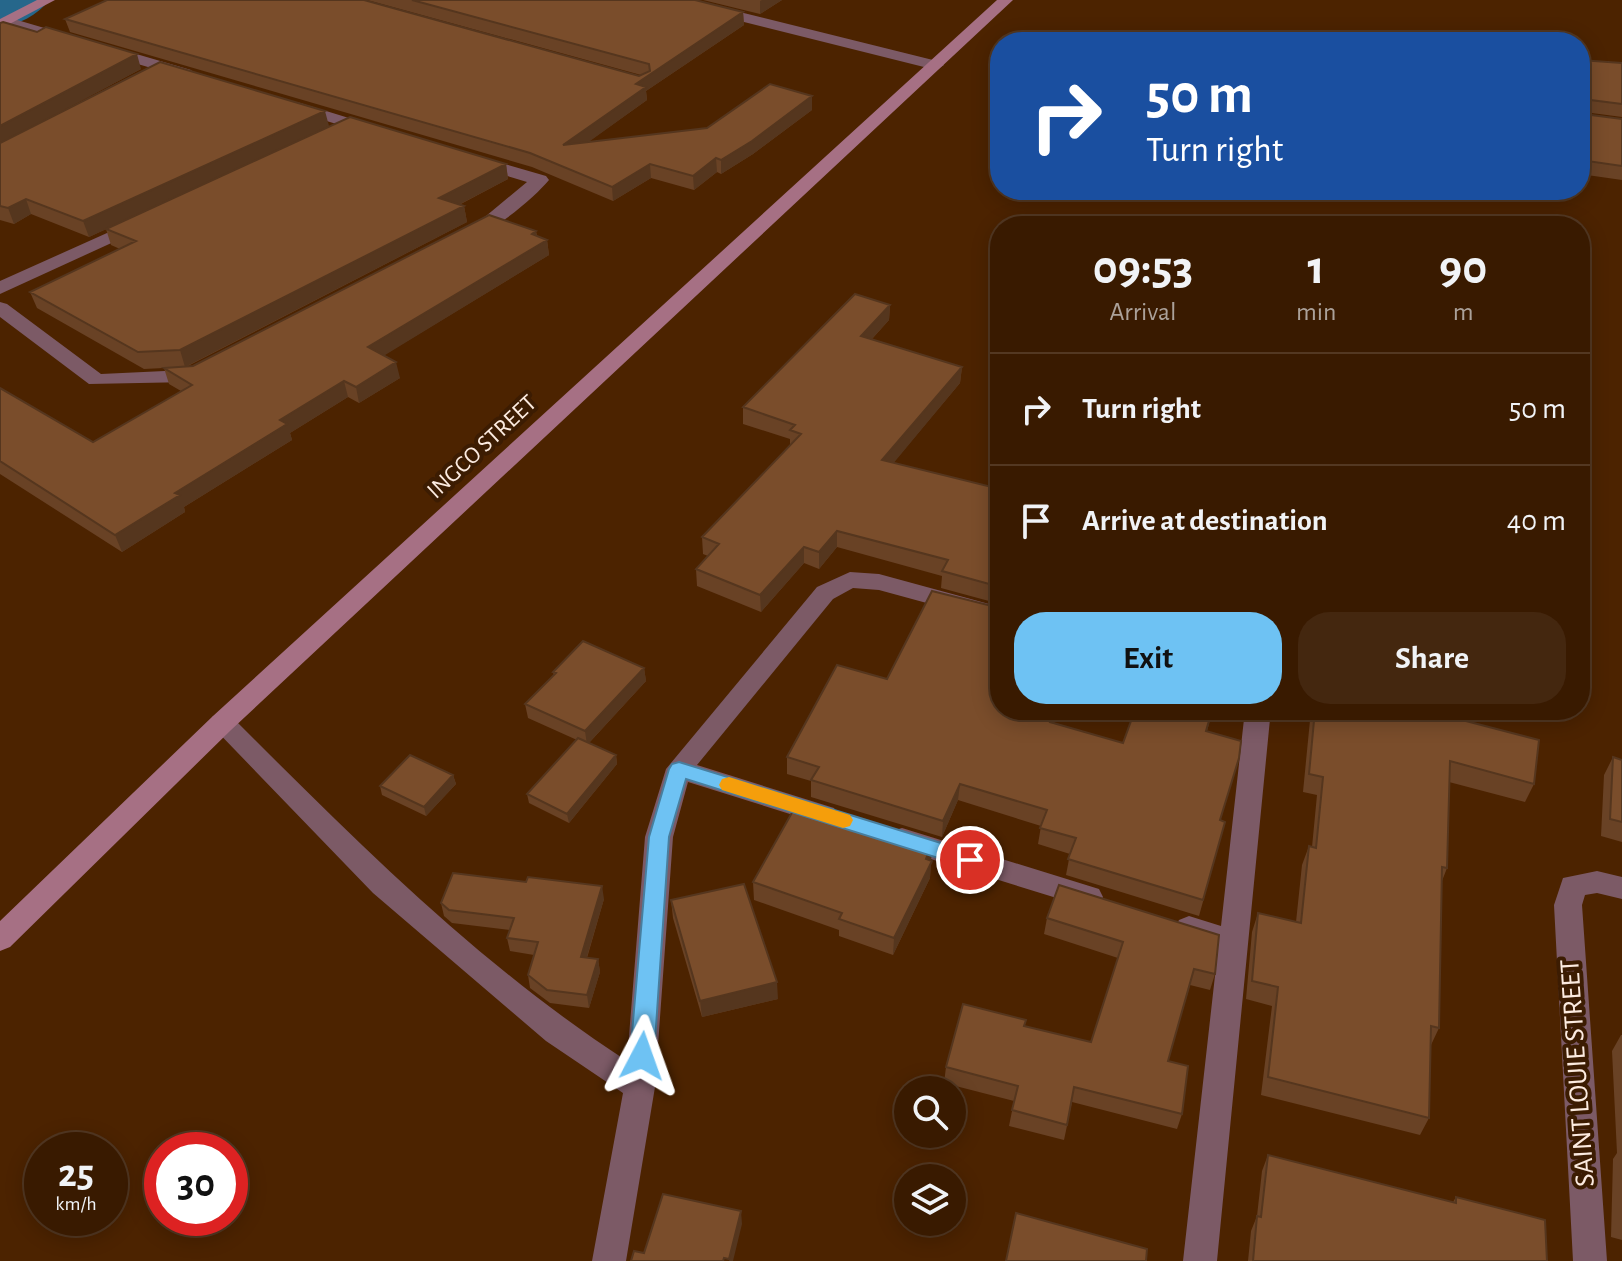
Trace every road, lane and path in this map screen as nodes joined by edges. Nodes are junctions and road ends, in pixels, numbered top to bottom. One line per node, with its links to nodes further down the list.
1 (48, 0): 4 (street)
2 (673, 0): 5 (street)
3 (1006, 0): 5 (street, INGCO STREET)
4 (3, 23): 6 (street)
5 (936, 65): 21 (street, INGCO STREET)
6 (163, 67): 7 (street); 8 (street)
7 (206, 80)
8 (135, 81)
9 (278, 102): 10 (street)
10 (351, 124): 11 (street); 12 (street)
11 (323, 137)
12 (394, 137)
13 (453, 154): 15 (street)
14 (155, 216): 16 (street)
15 (451, 241)
16 (0, 288)
17 (0, 308): 18 (street)
18 (217, 362)
19 (990, 612): 22 (street)
20 (1257, 720): 29 (street)
21 (222, 723): 28 (street, INGCO STREET); 30 (street)
22 (679, 769): 23 (street); 30 (street)
23 (843, 820)
24 (873, 830): 26 (street)
25 (1622, 888): 33 (street, SAINT LOUIE STREET)
26 (1113, 904)
27 (1158, 918): 29 (street)
28 (0, 939)
29 (1232, 941): 32 (street)
30 (640, 1087): 31 (street)
31 (609, 1261)
32 (1200, 1261)
33 (1590, 1261)

